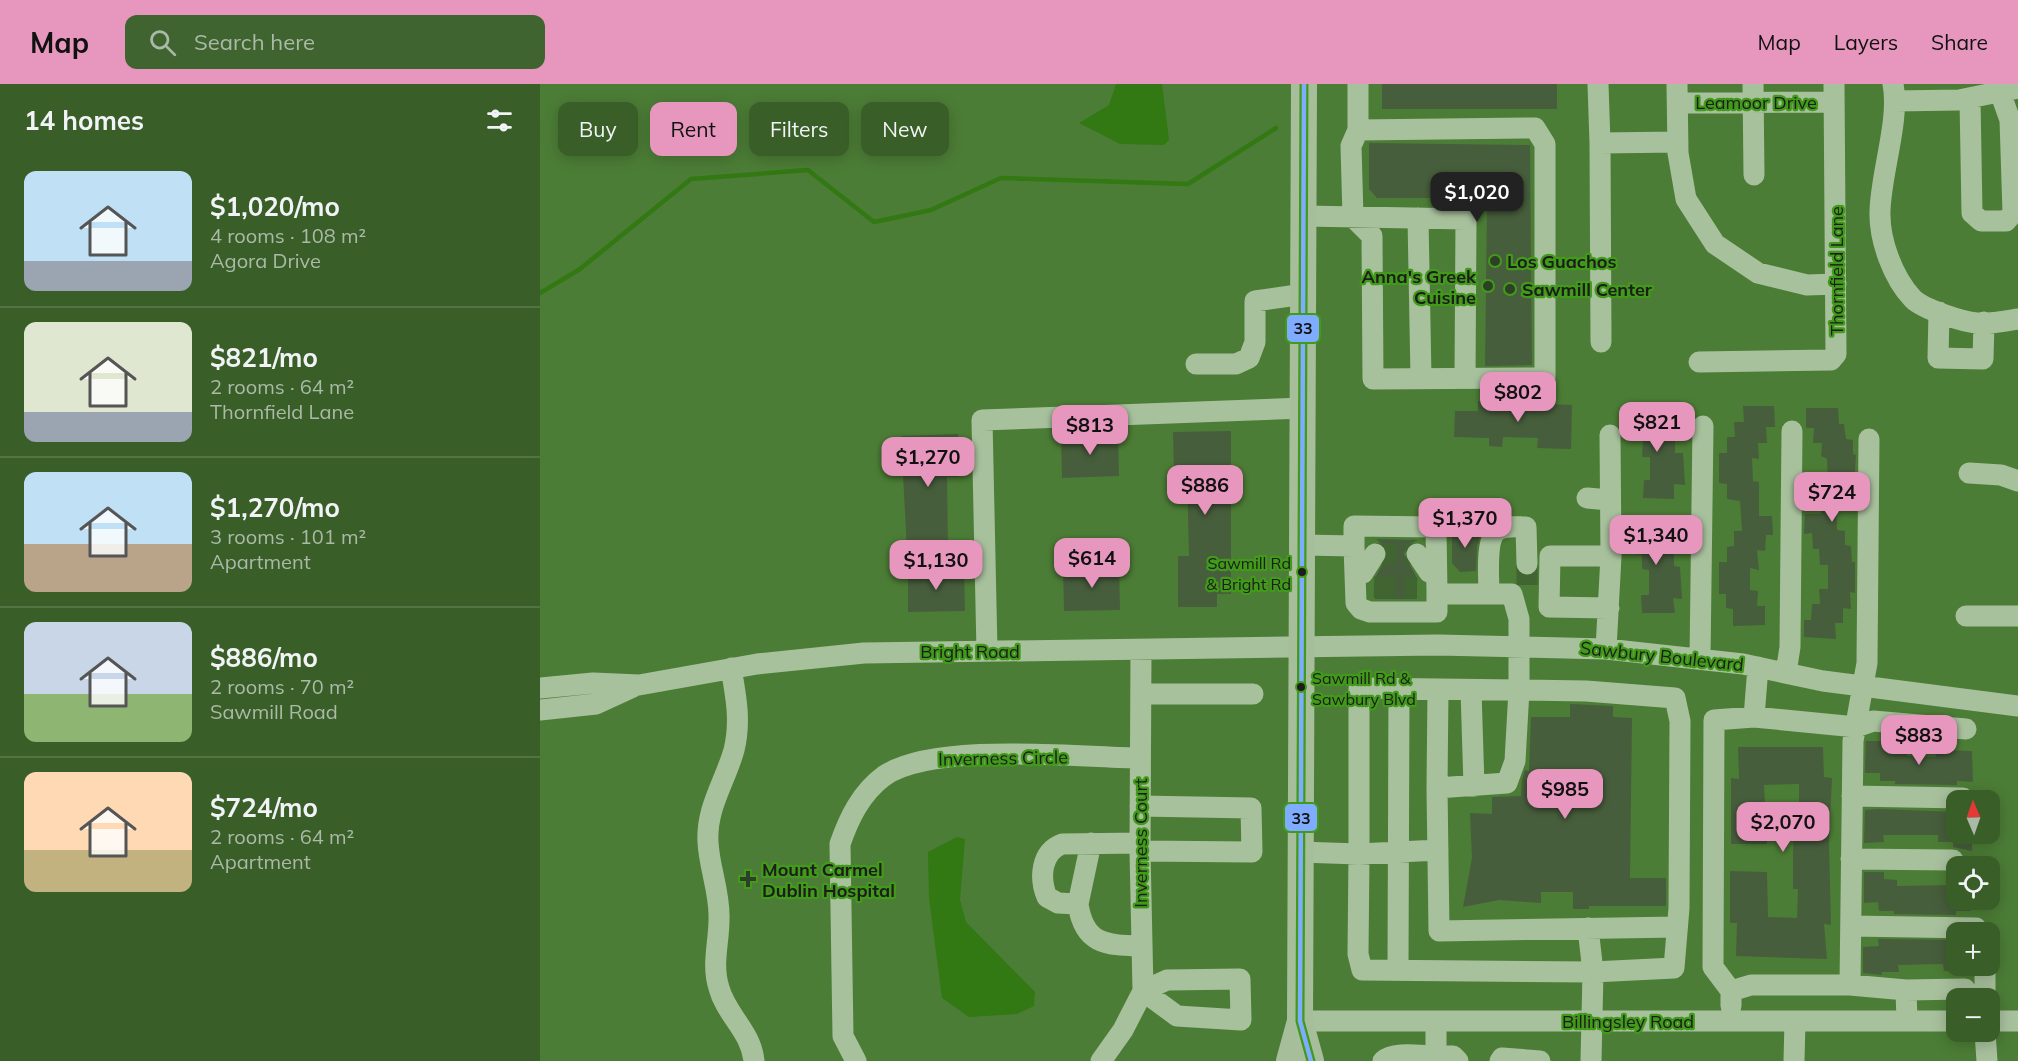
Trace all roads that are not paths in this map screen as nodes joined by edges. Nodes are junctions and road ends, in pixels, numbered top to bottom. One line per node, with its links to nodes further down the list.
1 (1358, 84): 10 (street)
2 (1598, 84): 11 (street)
3 (1304, 85): 14 (main road)
4 (2009, 90): 9 (street); 9 (street)
5 (1677, 93): 6 (street, Leamoor Drive); 12 (street)
6 (1753, 93): 7 (street, Leamoor Drive); 13 (street)
7 (1834, 93): 17 (street, Thornfield Lane)
8 (1894, 93): 9 (street); 19 (street)
9 (1970, 99)
10 (1358, 130): 15 (street); 26 (street)
11 (1600, 142): 12 (street); 22 (street)
12 (1678, 142): 17 (street)
13 (1754, 176)
14 (1304, 216): 15 (street); 18 (main road)
15 (1353, 217): 16 (street); 25 (street)
16 (1418, 218): 25 (street); 26 (street)
17 (1836, 284): 23 (street, Thornfield Lane)
18 (1304, 294): 24 (street); 27 (main road)
19 (1939, 312): 21 (street); 21 (street)
20 (2018, 319): 21 (street)
21 (1984, 322)
22 (1601, 342)
23 (1699, 362)
24 (1196, 364)
25 (1421, 378): 26 (street)
26 (1465, 378)
27 (1304, 408): 36 (main road); 55 (street)
28 (1703, 426): 56 (street)
29 (1792, 431): 59 (street)
30 (1610, 435): 35 (street)
31 (1869, 439): 61 (street)
32 (1969, 473): 33 (street)
33 (2018, 481)
34 (1587, 498): 35 (street)
35 (1611, 500): 40 (street)
36 (1304, 545): 37 (street); 50 (main road)
37 (1354, 546): 42 (street); 43 (street)
38 (1375, 554): 42 (street)
39 (1418, 554): 43 (street)
40 (1611, 556): 46 (street); 46 (street)
41 (1527, 564): 45 (street)
42 (1364, 578): 43 (street)
43 (1431, 588): 45 (street); 51 (street)
44 (1527, 592): 49 (street)
45 (1489, 594): 49 (street)
46 (1609, 608): 53 (street)
47 (1966, 616): 48 (street)
48 (2018, 616)
49 (1519, 619): 52 (street)
50 (1304, 645): 51 (street, Sawbury Boulevard); 54 (street, Bright Road); 83 (main road)
51 (1438, 645): 52 (street, Sawbury Boulevard)
52 (1519, 646): 53 (street, Sawbury Boulevard); 66 (street)
53 (1606, 649): 56 (street, Sawbury Boulevard)
54 (1141, 650): 55 (street, Bright Road); 67 (street, Inverness Court)
55 (987, 651): 58 (street, Bright Road)
56 (1700, 659): 57 (street, Sawbury Boulevard)
57 (1758, 667): 59 (street, Sawbury Boulevard); 71 (street)
58 (731, 668): 60 (street, Bright Road); 112 (street)
59 (1786, 673): 61 (street, Sawbury Boulevard)
60 (639, 685): 62 (street, Bright Road); 70 (street, Bright Road)
61 (1864, 686): 69 (street, Sawbury Boulevard); 72 (street)
62 (540, 688)
63 (1399, 689): 64 (street); 84 (street); 85 (street)
64 (1438, 689): 65 (street); 76 (street)
65 (1472, 690): 66 (street); 75 (street)
66 (1519, 690): 75 (street); 90 (street)
67 (1141, 694): 68 (street); 74 (street, Inverness Court)
68 (1253, 694)
69 (2018, 706)
70 (540, 710)
71 (1754, 717): 72 (street); 99 (street)
72 (1856, 727): 73 (street); 77 (street)
73 (1966, 729)
74 (1140, 758): 79 (street, Inverness Court); 113 (street, Inverness Circle)
75 (1474, 786): 76 (street)
76 (1437, 788): 82 (street)
77 (1852, 796): 78 (street); 86 (street)
78 (1946, 798)
79 (1140, 806): 81 (street, Inverness Court); 81 (street)
80 (1091, 843): 81 (street); 88 (street); 88 (street)
81 (1140, 847): 93 (street, Inverness Court)
82 (1438, 850): 84 (street); 91 (street)
83 (1299, 852): 85 (street); 100 (main road)
84 (1398, 852): 85 (street); 94 (street)
85 (1359, 854): 94 (street)
86 (1851, 859): 87 (street); 89 (street)
87 (1946, 860)
88 (1078, 904): 93 (street)
89 (1851, 926): 92 (street); 96 (street)
90 (1677, 927): 91 (street); 95 (street)
91 (1587, 928): 95 (street)
92 (1946, 928)
93 (1140, 946): 114 (street, Inverness Court)
94 (1398, 970): 95 (street)
95 (1593, 972): 108 (street)
96 (1850, 985): 98 (street); 99 (street)
97 (1946, 989): 98 (street)
98 (1906, 990): 104 (street)
99 (1731, 991): 102 (street)
100 (1300, 1021): 101 (street, Billingsley Road); 115 (main road); 116 (main road)
101 (1436, 1021): 108 (street, Billingsley Road); 110 (street)
102 (1730, 1021): 103 (street, Billingsley Road); 108 (street, Billingsley Road)
103 (1795, 1021): 104 (street, Billingsley Road); 121 (street)
104 (1907, 1021): 105 (street, Billingsley Road)
105 (1946, 1021)
106 (2000, 1021): 107 (street)
107 (2018, 1021)
108 (1592, 1022): 120 (street)
109 (1986, 1042): 122 (street)
110 (1436, 1056): 111 (street); 117 (street)
111 (1397, 1059)
112 (754, 1061)
113 (856, 1061)
114 (1101, 1061)
115 (1289, 1061)
116 (1311, 1061)
117 (1458, 1061)
118 (1500, 1061): 119 (street)
119 (1540, 1061)
120 (1591, 1061)
121 (1794, 1061)
122 (1987, 1061)

